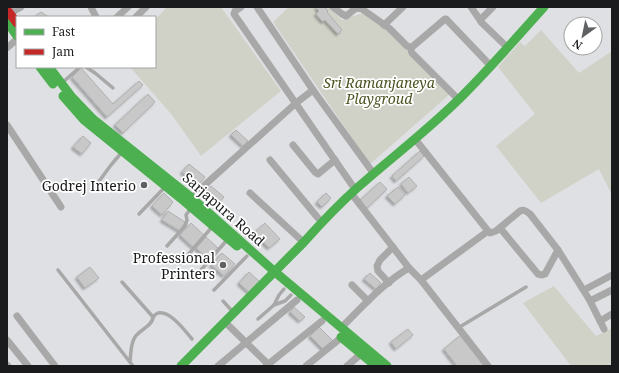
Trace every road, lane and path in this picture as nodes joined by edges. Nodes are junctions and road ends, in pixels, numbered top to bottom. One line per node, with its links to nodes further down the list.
1 (21, 7): 13 (street)
2 (91, 7): 14 (street)
3 (128, 7): 15 (street)
4 (146, 7): 16 (street)
5 (241, 7): 34 (street)
6 (257, 7): 32 (street)
7 (334, 7): 19 (street)
8 (403, 7): 19 (street)
9 (471, 7): 17 (street)
10 (493, 7): 17 (street)
11 (537, 7): 22 (main road)
12 (544, 7): 22 (main road)
13 (8, 15): 18 (main road); 20 (main road)
14 (96, 16)
15 (118, 16)
16 (137, 16)
17 (480, 20): 22 (street)
18 (16, 22)
19 (384, 25): 24 (street)
20 (16, 34)
21 (16, 41): 23 (street)
22 (506, 45): 25 (main road); 33 (main road)
23 (7, 48)
24 (410, 48): 25 (street); 33 (street)
25 (487, 62): 33 (main road)
26 (41, 68): 30 (main road, Sarjapura Road)
27 (50, 68): 30 (main road, Sarjapura Road)
28 (79, 68): 30 (lane)
29 (88, 68): 31 (lane)
30 (59, 85): 38 (main road, Sarjapura Road); 46 (main road, Sarjapura Road)
31 (113, 88)
32 (313, 90): 34 (street); 41 (street)
33 (457, 98): 36 (main road); 41 (main road)
34 (296, 103): 40 (street); 46 (street)
35 (7, 125): 47 (street)
36 (416, 140): 44 (main road); 53 (street)
37 (293, 145): 40 (street)
38 (123, 152): 42 (lane); 43 (main road, Sarjapura Road)
39 (270, 160): 50 (street)
40 (335, 160): 44 (street)
41 (371, 170): 44 (main road)
42 (97, 184)
43 (166, 187): 48 (main road, Sarjapura Road); 49 (lane)
44 (352, 189): 50 (main road); 57 (street); 63 (main road)
45 (250, 194): 55 (street)
46 (192, 198): 63 (main road, Sarjapura Road)
47 (61, 207)
48 (191, 207): 51 (main road, Sarjapura Road); 56 (lane)
49 (139, 214)
50 (318, 218): 55 (main road)
51 (213, 226): 54 (main road, Sarjapura Road); 60 (lane)
52 (500, 228): 53 (street); 58 (street); 58 (street)
53 (488, 231): 66 (street)
54 (228, 239): 59 (main road, Sarjapura Road); 65 (lane)
55 (300, 239): 63 (main road)
56 (166, 246)
57 (393, 247): 61 (street); 68 (street)
58 (558, 250): 72 (street)
59 (247, 256): 63 (main road, Sarjapura Road); 71 (lane)
60 (181, 263)
61 (409, 268): 66 (street); 68 (street)
62 (58, 270): 94 (lane)
63 (270, 272): 74 (main road, Sarjapura Road); 79 (main road); 89 (main road, Sarjapura Road)
64 (612, 275): 72 (street)
65 (194, 278)
66 (421, 280): 87 (street)
67 (122, 282): 82 (lane)
68 (389, 283): 77 (street)
69 (352, 285): 77 (street)
70 (526, 287): 87 (lane)
71 (214, 290)
72 (584, 290): 75 (street)
73 (612, 290): 75 (street)
74 (291, 294): 78 (lane); 78 (lane); 85 (main road, Sarjapura Road); 92 (street)
75 (589, 300): 86 (street)
76 (223, 301): 79 (lane)
77 (368, 301): 89 (street)
78 (274, 305): 84 (lane)
79 (233, 311): 83 (main road)
80 (612, 314): 86 (street)
81 (17, 316): 97 (street)
82 (153, 317): 90 (lane); 94 (lane)
83 (225, 319): 92 (street); 99 (main road)
84 (258, 319)
85 (322, 321): 89 (main road, Sarjapura Road); 95 (street)
86 (600, 321): 88 (street)
87 (458, 328): 105 (street)
88 (604, 329)
89 (341, 333): 93 (main road, Sarjapura Road); 101 (street); 104 (main road, Sarjapura Road)
90 (192, 339)
91 (7, 340): 96 (street)
92 (247, 343): 95 (street); 100 (street)
93 (361, 354): 102 (street); 103 (main road, Sarjapura Road)
94 (130, 362): 98 (lane)
95 (268, 365)
96 (28, 366)
97 (55, 366)
98 (133, 366)
99 (181, 366)
100 (218, 366)
101 (306, 366)
102 (347, 366)
103 (376, 366)
104 (388, 366)
105 (488, 366)

